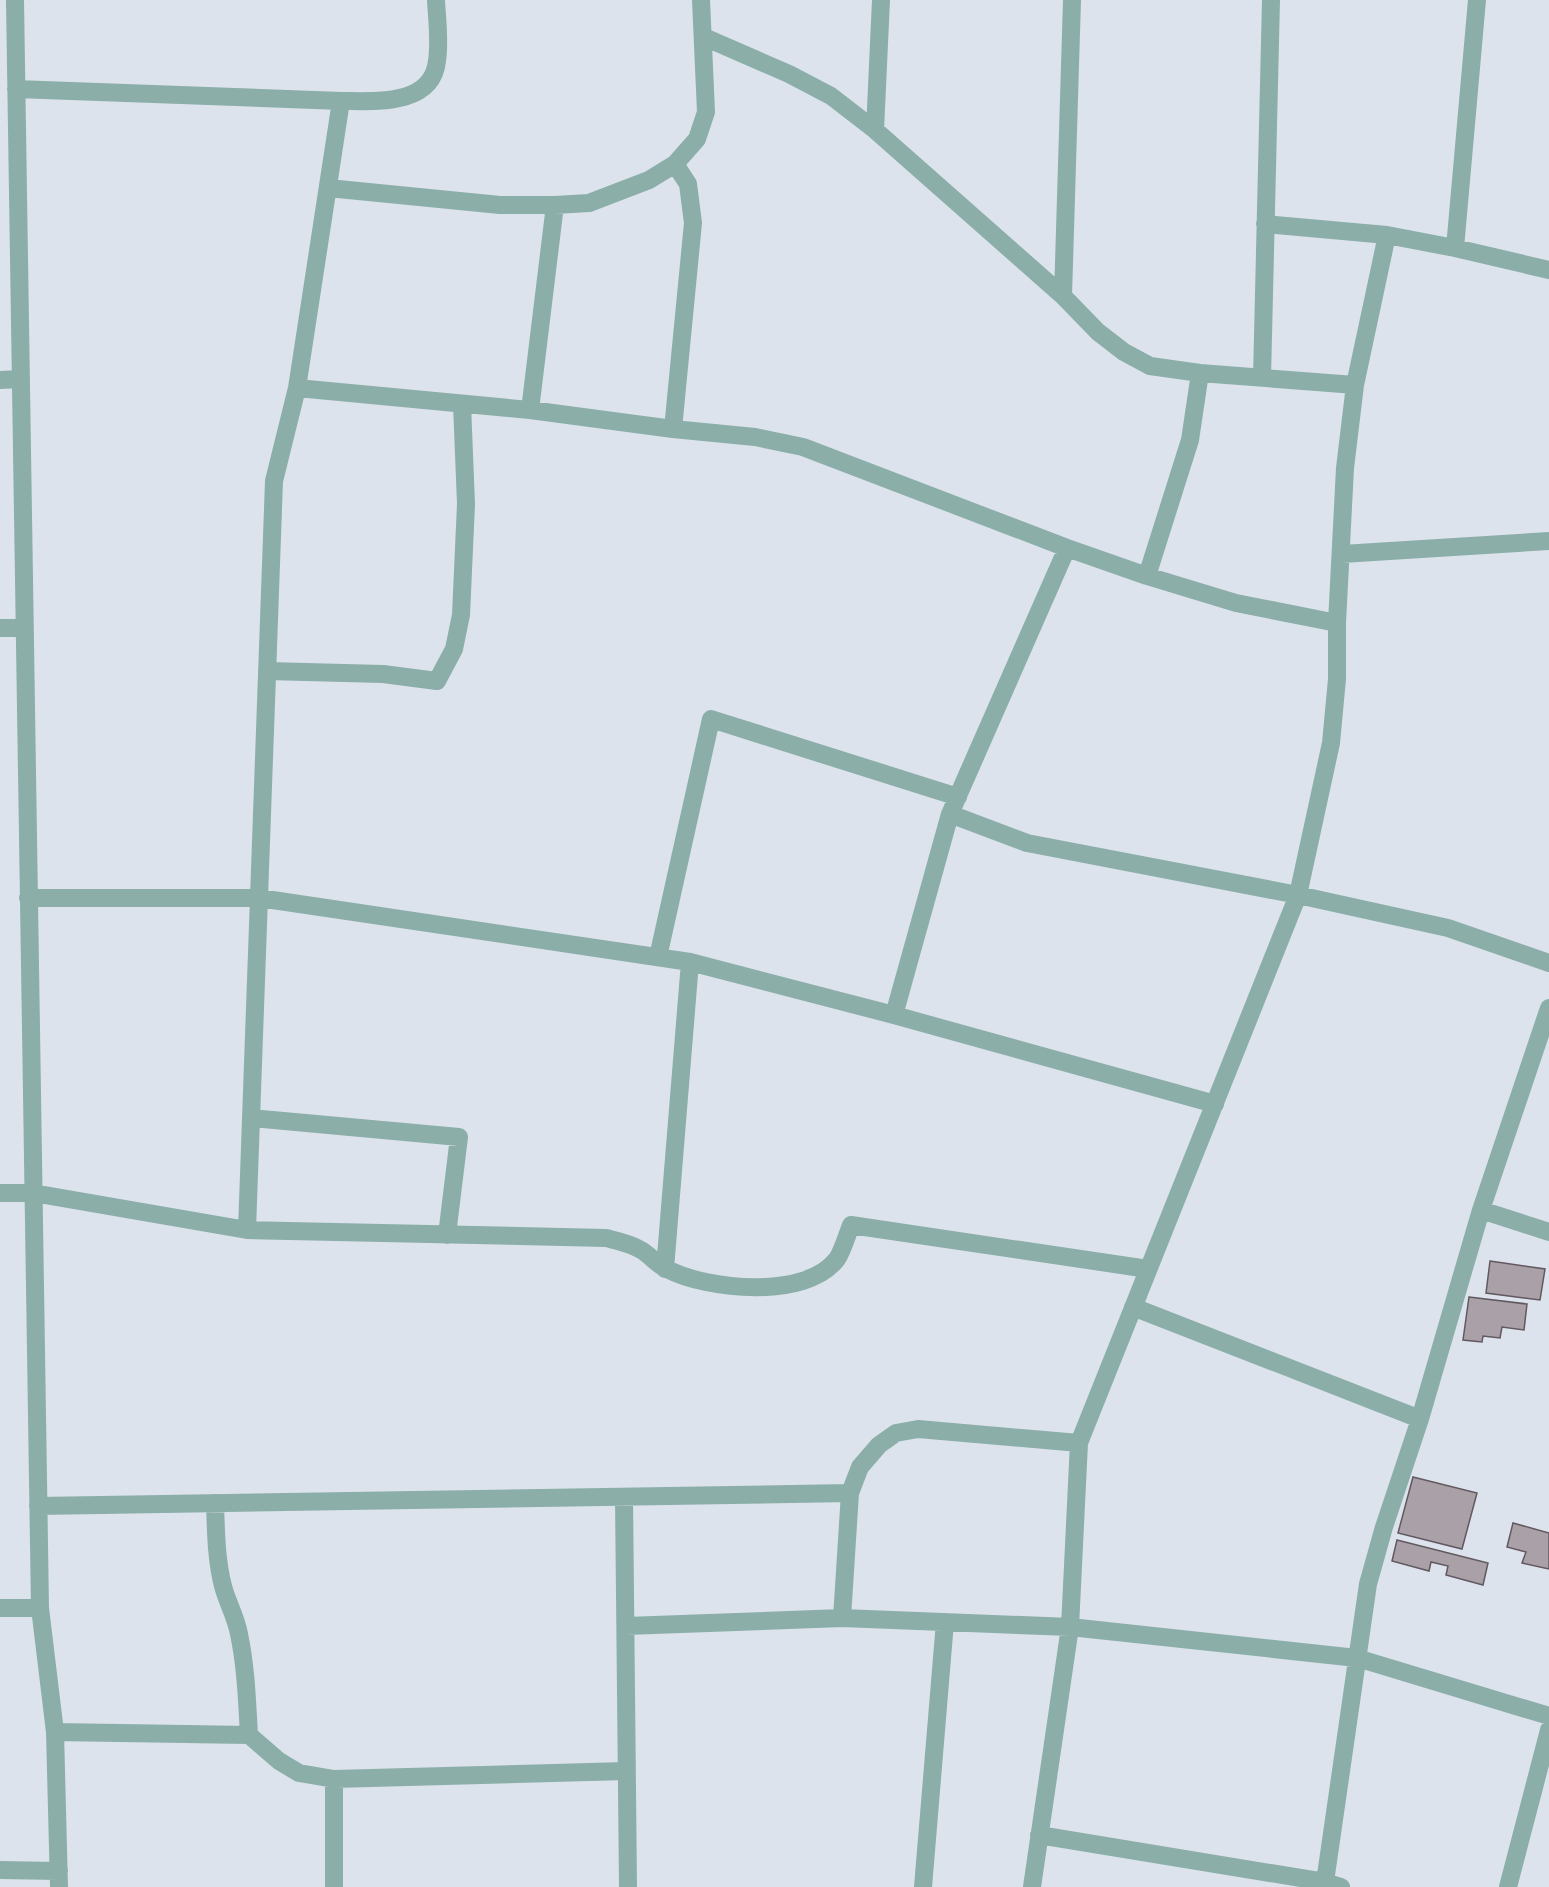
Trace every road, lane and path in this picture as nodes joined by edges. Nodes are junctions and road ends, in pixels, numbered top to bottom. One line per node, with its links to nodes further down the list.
1 (15, 0): 9 (street)
2 (436, 0): 10 (street)
3 (700, 0): 8 (street)
4 (881, 0): 11 (street)
5 (1072, 0): 19 (street)
6 (1271, 0): 15 (street)
7 (1478, 0): 17 (street)
8 (704, 37): 11 (street); 12 (street)
9 (16, 88): 10 (street); 22 (street)
10 (341, 101): 13 (street)
11 (875, 130): 19 (street)
12 (675, 164): 14 (street); 28 (street)
13 (328, 188): 14 (street); 25 (street)
14 (555, 205): 27 (street)
15 (1265, 224): 16 (street); 21 (street)
16 (1387, 235): 17 (street); 24 (street)
17 (1455, 248): 18 (street)
18 (1549, 270)
19 (1064, 296): 20 (street)
20 (1200, 373): 21 (street); 32 (street)
21 (1262, 378): 24 (street)
22 (21, 379): 23 (street); 34 (street)
23 (0, 380)
24 (1355, 385): 31 (street)
25 (297, 388): 26 (street); 36 (street)
26 (462, 404): 27 (street); 36 (street)
27 (530, 410): 28 (street)
28 (673, 429): 30 (street)
29 (1549, 541): 31 (street)
30 (1067, 548): 32 (street); 37 (street)
31 (1342, 554): 33 (street)
32 (1147, 576): 33 (street)
33 (1337, 623): 39 (street)
34 (24, 627): 35 (street); 40 (street)
35 (0, 628)
36 (267, 671): 41 (street)
37 (958, 797): 38 (street); 42 (street)
38 (950, 814): 39 (street); 46 (street)
39 (1298, 895): 44 (street); 47 (street)
40 (28, 898): 41 (street); 50 (street)
41 (259, 898): 42 (street); 48 (street)
42 (658, 957): 43 (street)
43 (690, 962): 46 (street); 55 (street)
44 (1549, 963)
45 (1549, 1008): 51 (street)
46 (894, 1015): 47 (street)
47 (1215, 1104): 56 (street)
48 (251, 1118): 52 (street); 54 (street)
49 (0, 1193): 50 (street)
50 (33, 1193): 52 (street); 63 (street)
51 (1481, 1210): 53 (street); 58 (street)
52 (248, 1230): 54 (street)
53 (1549, 1232)
54 (447, 1235): 55 (street)
55 (665, 1269): 56 (street)
56 (1149, 1269): 57 (street)
57 (1133, 1307): 58 (street); 59 (street)
58 (1420, 1419): 70 (street)
59 (1079, 1443): 60 (street); 69 (street)
60 (850, 1493): 61 (street); 66 (street)
61 (624, 1497): 62 (street); 68 (street)
62 (215, 1503): 63 (street); 74 (street)
63 (38, 1506): 65 (street)
64 (0, 1608): 65 (street)
65 (40, 1608): 73 (street)
66 (842, 1618): 67 (street); 68 (street)
67 (945, 1622): 69 (street); 83 (street)
68 (626, 1626): 75 (street)
69 (1070, 1627): 70 (street); 77 (street)
70 (1357, 1658): 71 (street); 80 (street)
71 (1549, 1716)
72 (1549, 1730): 85 (street)
73 (55, 1732): 74 (street); 79 (street)
74 (249, 1735): 76 (street)
75 (627, 1771): 76 (street); 82 (street)
76 (334, 1779): 81 (street)
77 (1039, 1835): 80 (street); 84 (street)
78 (0, 1870): 79 (street)
79 (59, 1879)
80 (1333, 1885)
81 (334, 1887)
82 (628, 1887)
83 (923, 1887)
84 (1032, 1887)
85 (1508, 1887)

